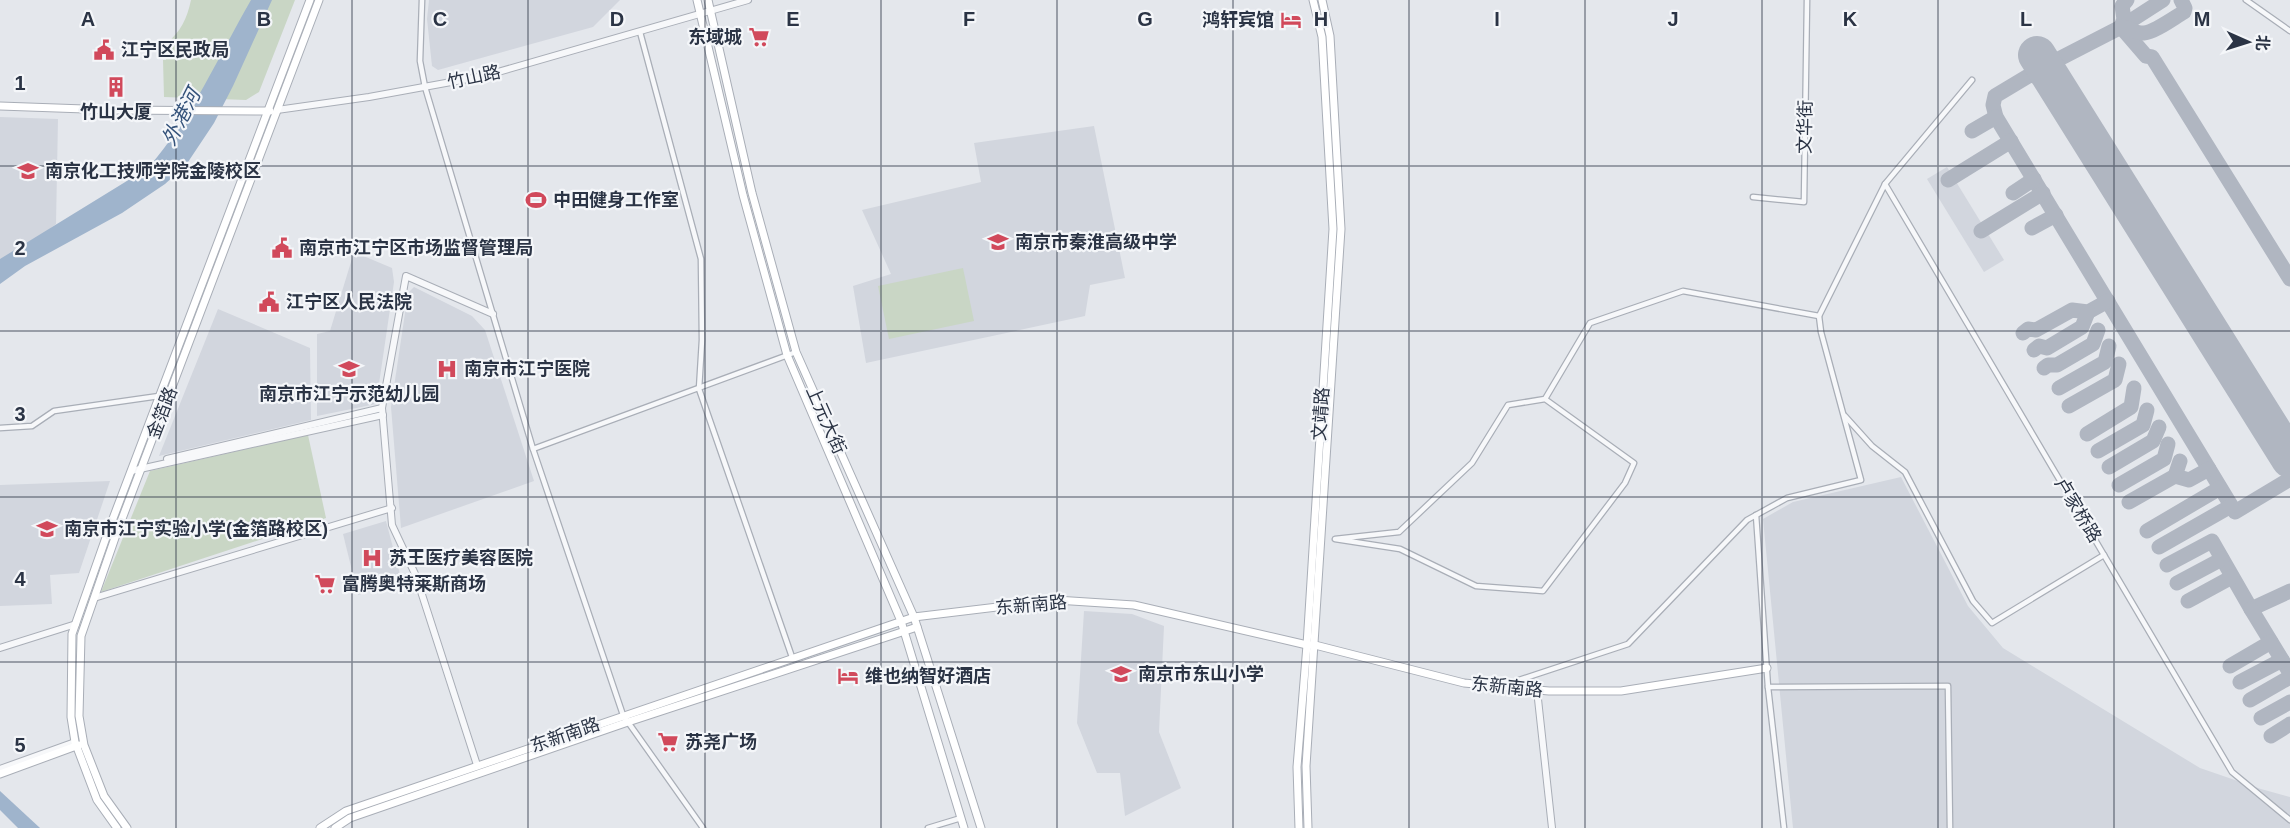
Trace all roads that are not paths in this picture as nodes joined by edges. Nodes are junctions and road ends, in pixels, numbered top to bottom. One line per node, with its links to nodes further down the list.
1 (310, 0): 19 (main road, 金箔路)
2 (319, 0): 18 (main road, 金箔路)
3 (422, 0): 16 (street)
4 (697, 0): 12 (main road, 上元大街)
5 (708, 0): 11 (main road, 上元大街)
6 (748, 0): 11 (street, 竹山路)
7 (1313, 0): 44 (main road, 文靖路)
8 (1322, 0): 44 (main road, 文靖路)
9 (1808, 0): 21 (street, 文华街)
10 (2246, 0): 14 (street)
11 (711, 10): 12 (street, 竹山路); 24 (main road, 上元大街)
12 (700, 14): 13 (street, 竹山路); 25 (main road, 上元大街)
13 (640, 32): 16 (street, 竹山路); 26 (street)
14 (2290, 32)
15 (1972, 80): 20 (street)
16 (425, 87): 18 (street, 竹山路); 22 (street)
17 (0, 106): 19 (main road, 竹山路)
18 (277, 110): 19 (main road, 竹山路); 33 (main road, 金箔路)
19 (267, 111): 27 (main road, 金箔路)
20 (1885, 184): 23 (street); 37 (street, 卢家桥路)
21 (1753, 197)
22 (493, 314): 29 (street); 32 (street)
23 (1819, 316): 28 (street); 30 (street)
24 (796, 352): 25 (street); 39 (main road, 上元大街)
25 (787, 355): 26 (street); 40 (main road, 上元大街)
26 (699, 389): 32 (street); 46 (street)
27 (159, 396): 31 (street); 34 (main road, 金箔路)
28 (1545, 399): 28 (street)
29 (383, 412): 33 (street); 35 (street)
30 (1843, 414): 36 (street); 37 (street)
31 (0, 428)
32 (533, 449): 51 (street)
33 (142, 466): 34 (street); 38 (main road, 金箔路)
34 (132, 469): 41 (main road, 金箔路)
35 (392, 508): 38 (street); 55 (street)
36 (1756, 515): 47 (street); 48 (street)
37 (2104, 555): 59 (street, 卢家桥路)
38 (94, 598): 53 (main road, 金箔路)
39 (914, 617): 40 (main road, 东新南路); 42 (main road, 上元大街); 44 (main road, 东新南路)
40 (901, 621): 43 (main road, 上元大街); 46 (main road, 东新南路)
41 (76, 624): 45 (street); 54 (main road, 金箔路)
42 (917, 627): 43 (main road, 东新南路); 67 (main road, 上元大街)
43 (904, 631): 52 (main road, 东新南路); 58 (main road, 上元大街)
44 (1311, 645): 48 (main road, 东新南路); 68 (main road, 文靖路); 69 (main road, 文靖路)
45 (0, 648)
46 (792, 657): 51 (main road, 东新南路)
47 (1767, 668): 49 (street); 50 (main road, 东新南路)
48 (1500, 687): 50 (main road, 东新南路)
49 (1768, 687): 71 (street); 72 (street)
50 (1537, 690): 70 (street)
51 (623, 715): 52 (street); 55 (main road, 东新南路)
52 (628, 722): 63 (main road, 东新南路); 64 (street)
53 (84, 743): 54 (main road); 61 (main road, 金箔路)
54 (76, 744): 56 (street); 57 (main road); 60 (main road, 金箔路)
55 (477, 765): 62 (main road, 东新南路)
56 (0, 769)
57 (0, 774)
58 (961, 818): 65 (street); 66 (main road, 上元大街)
59 (2290, 820)
60 (117, 828)
61 (127, 828)
62 (321, 828)
63 (335, 828)
64 (703, 828)
65 (928, 828)
66 (964, 828)
67 (981, 828)
68 (1299, 828)
69 (1308, 828)
70 (1552, 828)
71 (1784, 828)
72 (1950, 828)

